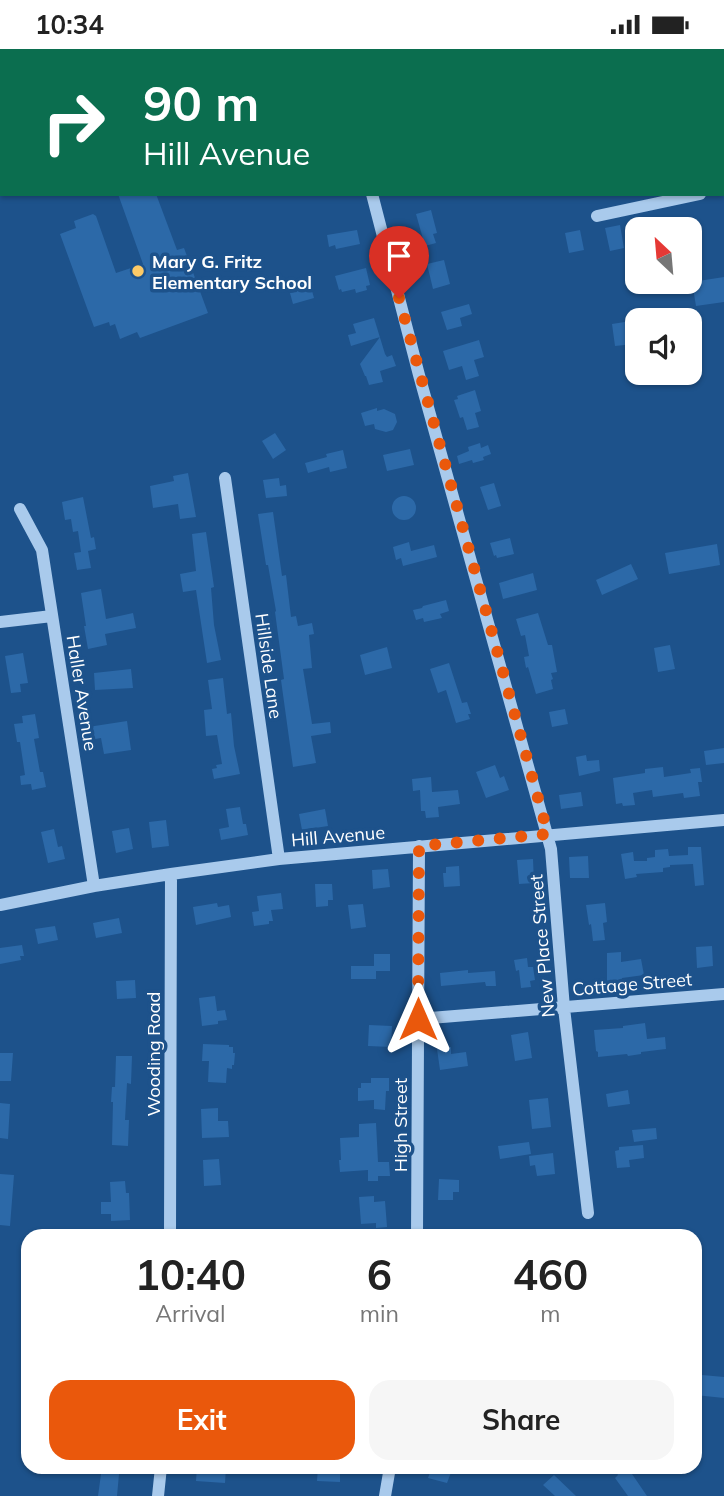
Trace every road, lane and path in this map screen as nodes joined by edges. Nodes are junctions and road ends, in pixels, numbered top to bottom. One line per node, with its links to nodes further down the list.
1 (373, 196): 9 (street, New Place Street)
2 (691, 196): 3 (street)
3 (597, 216)
4 (225, 478): 11 (street, Hillside Lane)
5 (20, 509): 6 (street, Haller Avenue)
6 (52, 616): 7 (street); 13 (street, Haller Avenue)
7 (0, 622)
8 (724, 820): 9 (street, Hill Avenue)
9 (548, 834): 10 (street, Hill Avenue); 16 (street, New Place Street)
10 (419, 846): 11 (street, Hill Avenue); 17 (street, High Street)
11 (279, 859): 12 (street, Hill Avenue)
12 (171, 874): 13 (street, Hill Avenue); 19 (street, Wooding Road)
13 (94, 887): 14 (street, Hill Avenue)
14 (0, 905)
15 (724, 994): 16 (street, Cottage Street)
16 (564, 1008): 17 (street, Cottage Street); 18 (street, New Place Street)
17 (418, 1019): 20 (street, High Street)
18 (587, 1213)
19 (170, 1229)
20 (417, 1229)
21 (160, 1474): 23 (street)
22 (389, 1474): 24 (street)
23 (158, 1496)
24 (385, 1496)

